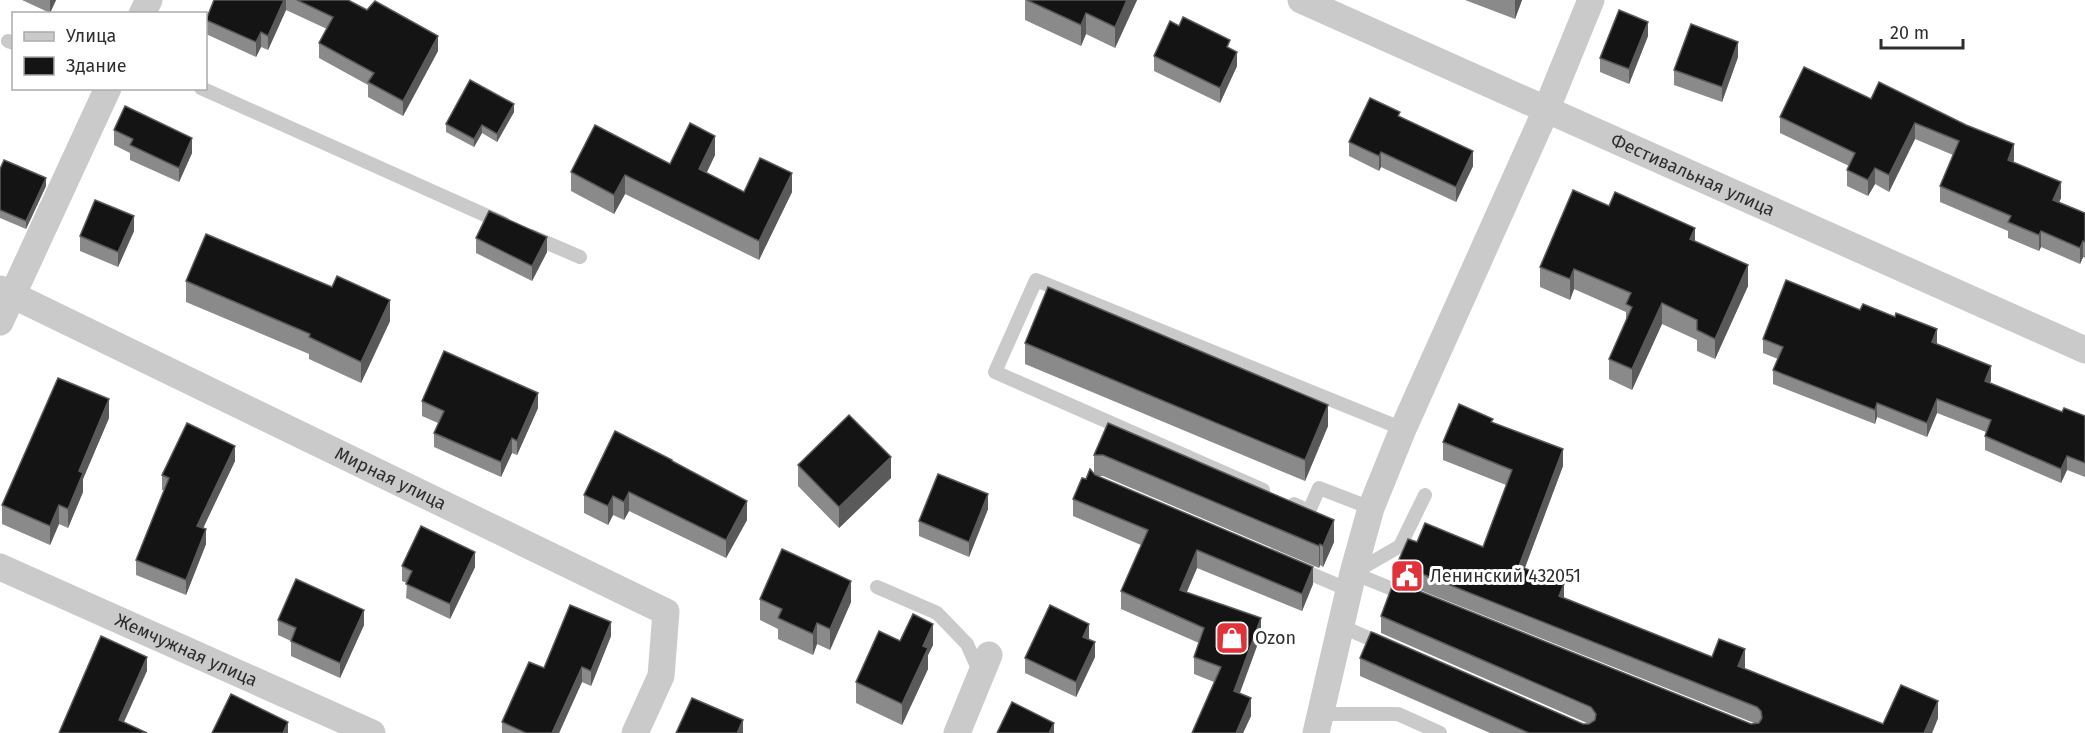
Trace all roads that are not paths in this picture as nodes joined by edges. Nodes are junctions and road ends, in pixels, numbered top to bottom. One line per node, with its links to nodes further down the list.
1 (1301, 0): 5 (street, Фестивальная улица)
2 (1591, 0): 5 (street)
3 (107, 90): 7 (street)
4 (205, 90): 6 (lane)
5 (1547, 108): 9 (street, Фестивальная улица); 10 (street)
6 (580, 257)
7 (6, 292): 8 (street); 23 (street, Мирная улица)
8 (0, 322)
9 (2085, 350)
10 (1402, 429): 12 (street); 12 (lane)
11 (1425, 495): 15 (lane)
12 (1371, 508): 15 (street)
13 (1284, 562): 15 (lane)
14 (0, 567): 22 (street, Жемчужная улица)
15 (1351, 582): 17 (lane); 18 (street)
16 (877, 587): 20 (lane)
17 (1420, 600)
18 (1341, 626): 19 (lane); 21 (street)
19 (1394, 650)
20 (985, 664): 24 (street)
21 (1318, 723): 25 (lane)
22 (372, 733)
23 (635, 733)
24 (957, 733)
25 (1440, 733)

